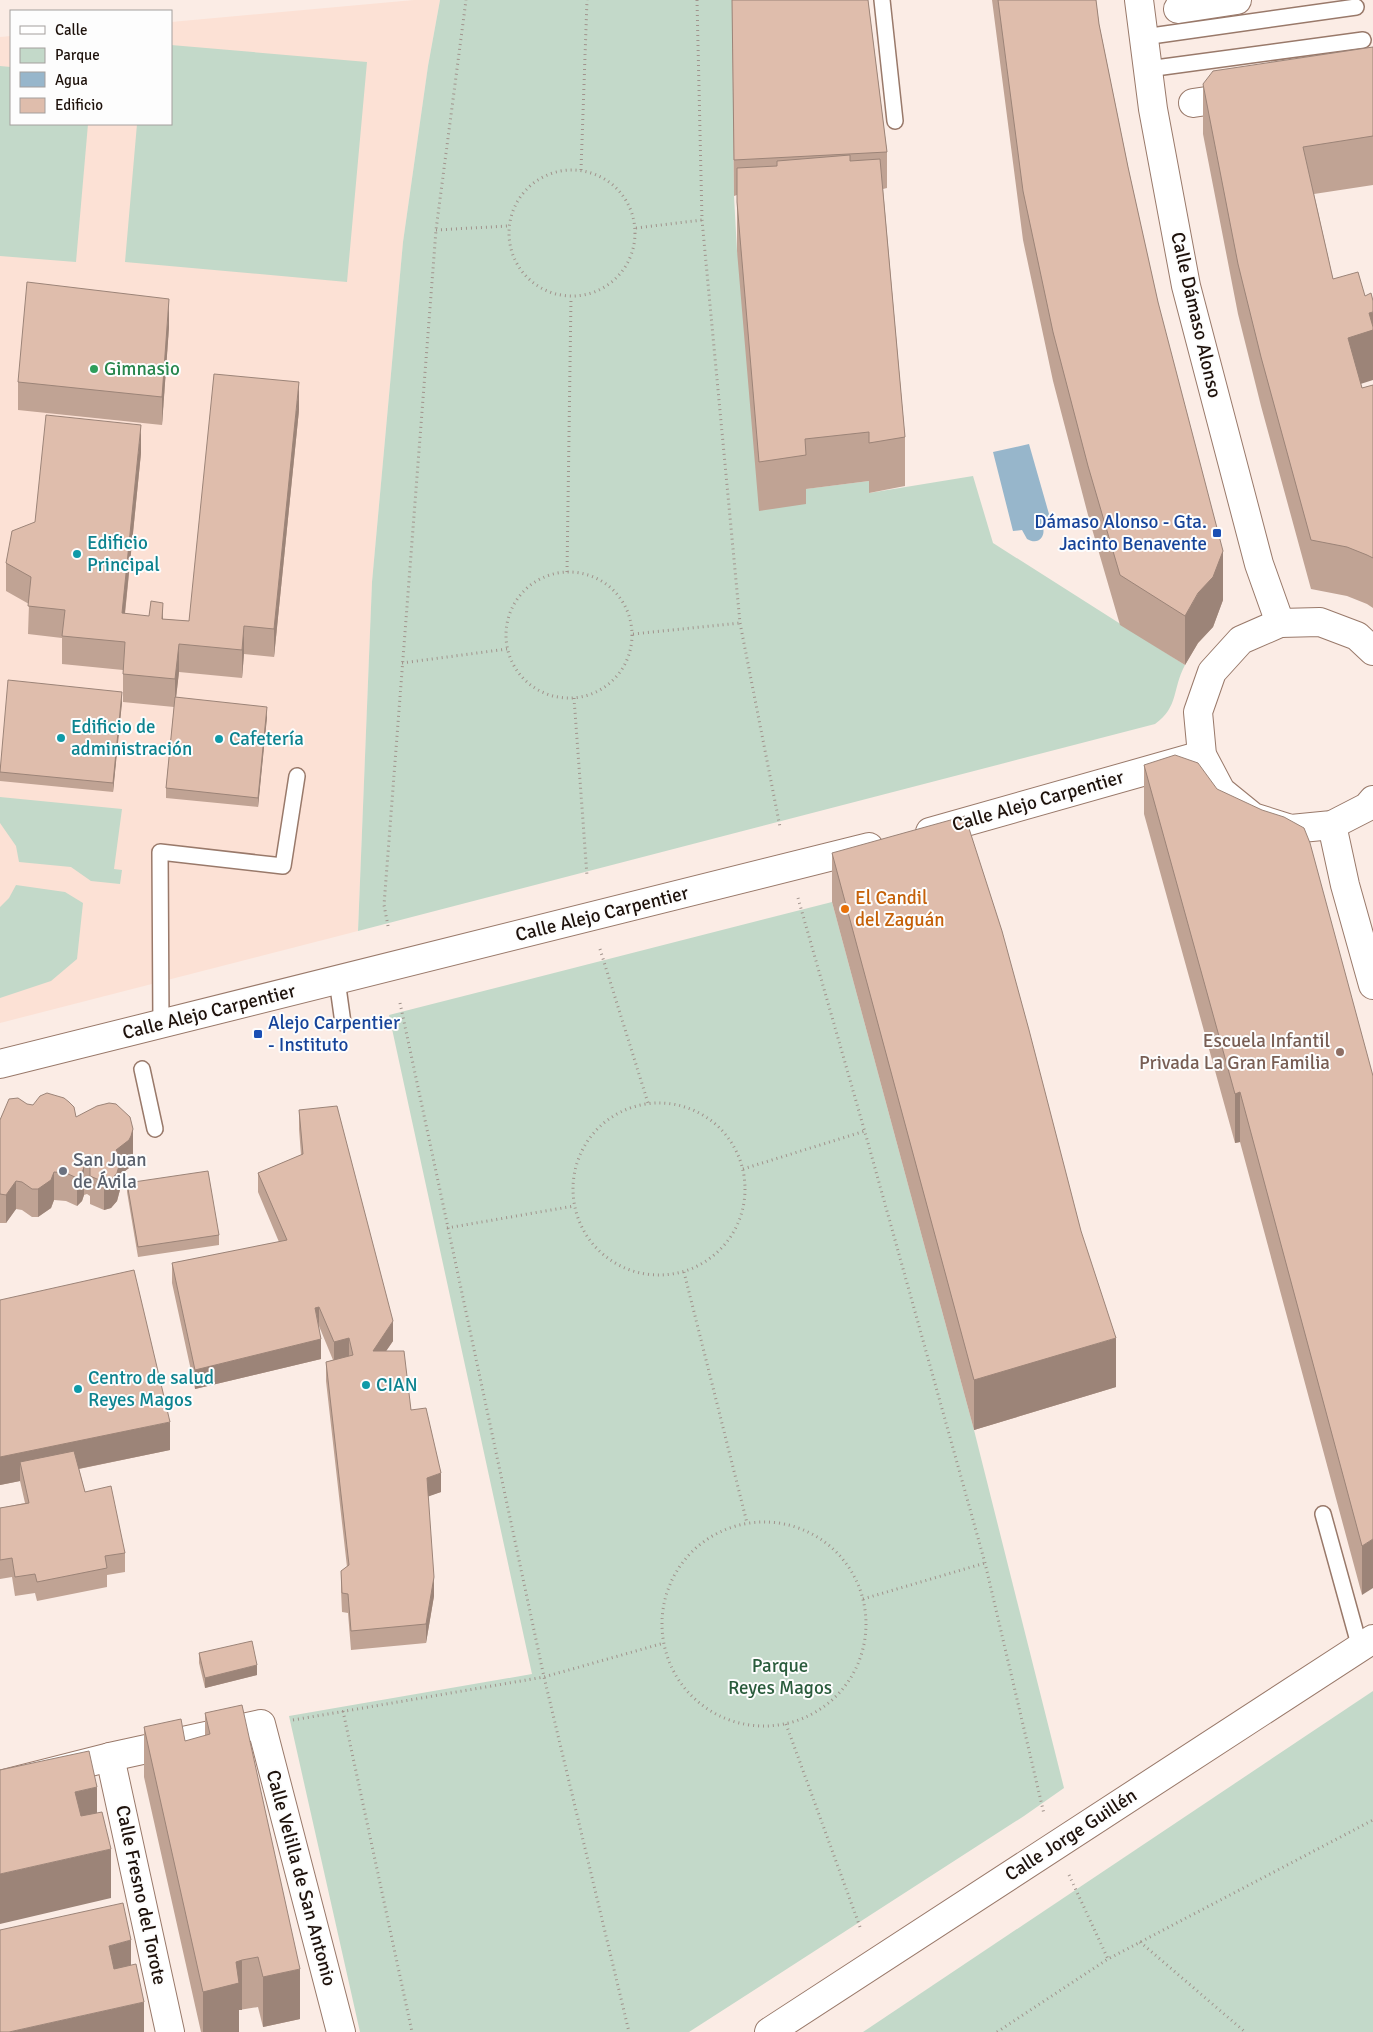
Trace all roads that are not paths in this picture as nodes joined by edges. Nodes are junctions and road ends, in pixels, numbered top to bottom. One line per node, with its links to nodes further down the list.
1 (882, 0): 11 (lane)
2 (1139, 0): 6 (street, Calle Dámaso Alonso)
3 (1237, 0): 5 (street)
4 (1356, 7): 6 (lane)
5 (1178, 8)
6 (1144, 37): 8 (street, Calle Dámaso Alonso)
7 (1363, 40): 8 (lane)
8 (1148, 68): 12 (street, Calle Dámaso Alonso)
9 (1268, 92): 10 (street)
10 (1192, 103)
11 (895, 121)
12 (1280, 623): 13 (street); 14 (street)
13 (1373, 651)
14 (1202, 755): 17 (street); 18 (street, Calle Alejo Carpentier)
15 (297, 776): 20 (lane)
16 (1373, 800): 17 (street)
17 (1332, 825): 19 (street)
18 (336, 980): 20 (street, Calle Alejo Carpentier); 21 (lane)
19 (1373, 985)
20 (161, 1024): 22 (street, Calle Alejo Carpentier)
21 (342, 1024)
22 (0, 1064)
23 (142, 1069): 24 (lane)
24 (154, 1129)
25 (1323, 1514): 26 (lane)
26 (1366, 1644): 33 (street, Calle Jorge Guillén)
27 (110, 1758): 28 (street); 29 (street, Calle Fresno del Torote); 31 (street, Calle Velilla de San Antonio)
28 (0, 1785)
29 (147, 1923): 30 (street); 32 (street, Calle Fresno del Torote)
30 (120, 1929)
31 (337, 2031)
32 (170, 2032)
33 (769, 2032)

